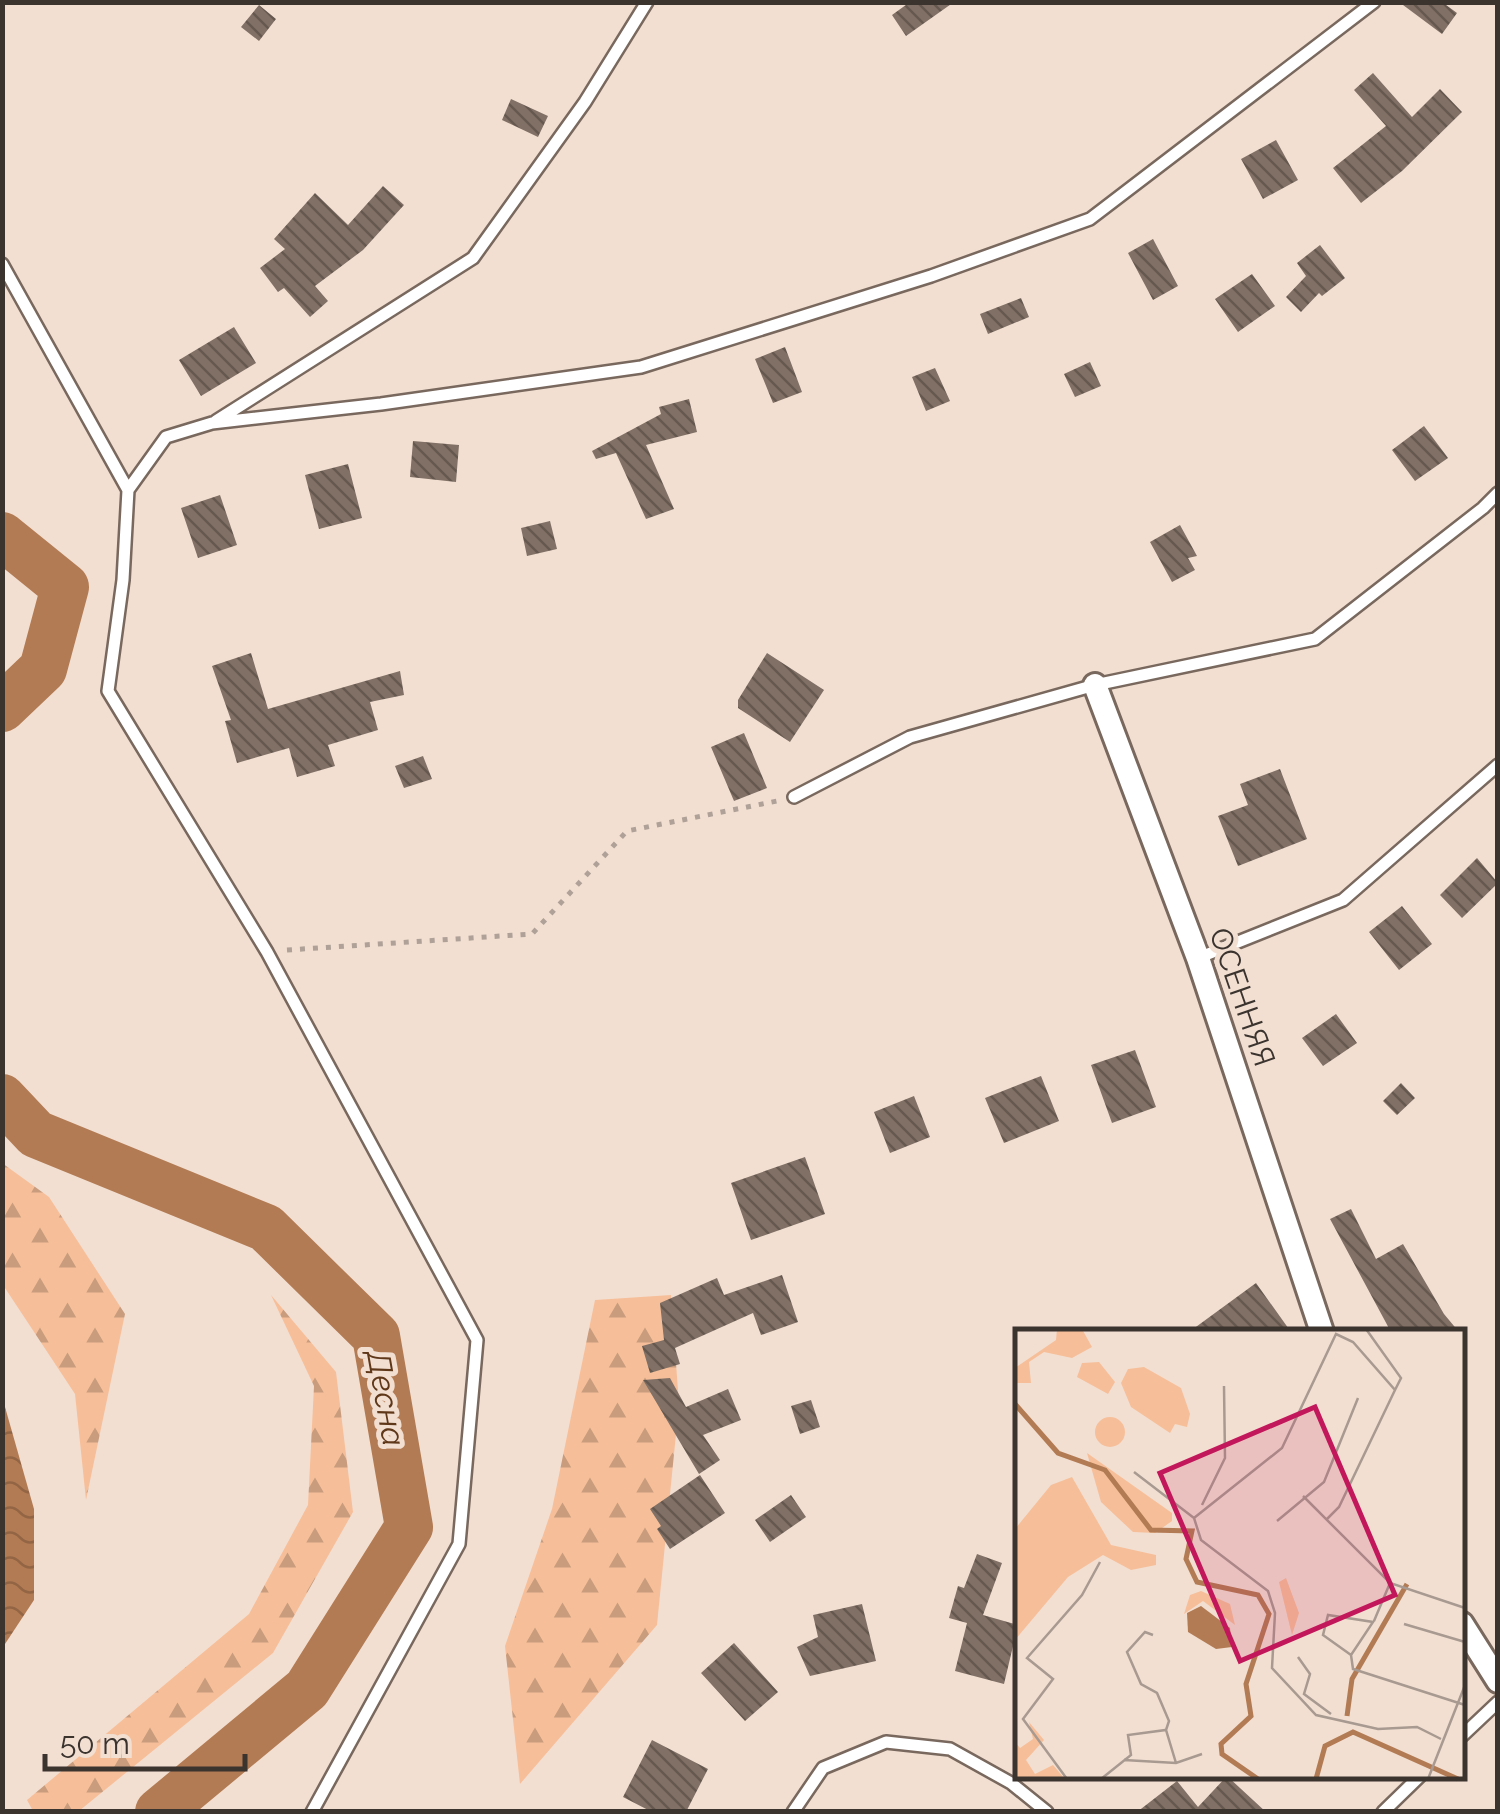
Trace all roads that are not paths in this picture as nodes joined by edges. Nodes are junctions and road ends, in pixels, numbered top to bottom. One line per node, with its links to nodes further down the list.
1 (647, 2): 4 (lane)
2 (1374, 2): 4 (lane)
3 (2, 264): 5 (lane)
4 (212, 423): 5 (lane)
5 (128, 490): 17 (lane)
6 (1498, 493): 7 (lane)
7 (1095, 685): 9 (lane); 10 (street, ОСЕННЯЯ)
8 (1498, 765): 10 (lane)
9 (794, 797)
10 (1198, 958): 11 (street, ОСЕННЯЯ)
11 (1321, 1329)
12 (1465, 1629): 13 (street)
13 (1498, 1680)
14 (1498, 1702): 15 (lane)
15 (1465, 1733)
16 (1417, 1779): 20 (lane)
17 (312, 1812)
18 (793, 1812): 19 (lane)
19 (1047, 1812)
20 (1383, 1812)

